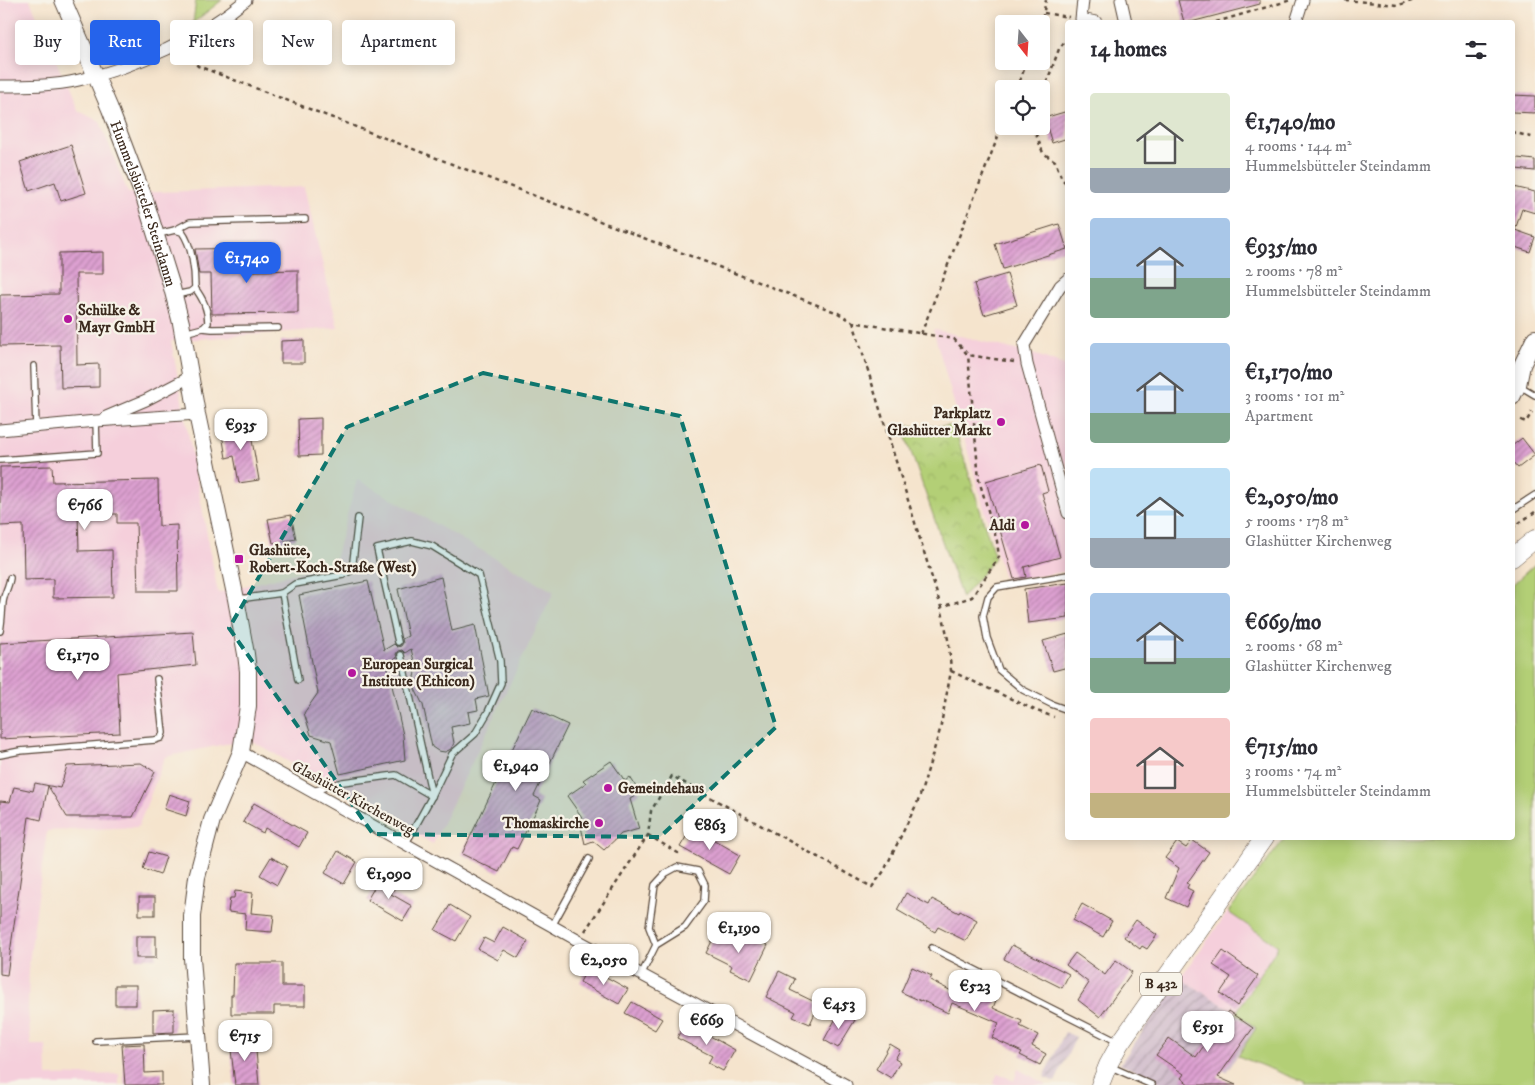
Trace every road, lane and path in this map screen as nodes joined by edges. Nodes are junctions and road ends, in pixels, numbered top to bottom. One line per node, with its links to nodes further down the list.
1 (63, 0): 21 (street, Hummelsbütteler Steindamm)
2 (246, 0): 13 (street)
3 (1046, 0): 11 (path)
4 (1083, 0): 12 (street)
5 (1121, 0): 15 (street)
6 (1291, 0): 16 (path)
7 (1303, 0): 17 (street)
8 (1345, 0): 10 (path)
9 (1415, 0): 10 (path)
10 (1382, 2)
11 (1044, 13): 12 (path)
12 (1081, 19): 14 (street)
13 (219, 20)
14 (1086, 20)
15 (1126, 20)
16 (1223, 20)
17 (1297, 20)
18 (1065, 41): 22 (path)
19 (170, 47): 21 (street)
20 (197, 65): 35 (path)
21 (96, 75): 23 (street); 31 (street, Hummelsbütteler Steindamm)
22 (1048, 80)
23 (0, 86)
24 (1515, 133): 27 (path)
25 (999, 135): 39 (path)
26 (1036, 135): 28 (path)
27 (1535, 138)
28 (1065, 182)
29 (305, 219): 30 (lane)
30 (175, 230): 31 (lane); 33 (lane)
31 (156, 234): 34 (street, Hummelsbütteler Steindamm)
32 (1065, 282): 42 (street)
33 (195, 288): 34 (lane); 36 (lane)
34 (174, 295): 38 (street, Hummelsbütteler Steindamm)
35 (853, 322): 39 (path); 69 (path)
36 (203, 328): 37 (lane); 38 (lane)
37 (278, 328)
38 (183, 334): 45 (street, Hummelsbütteler Steindamm)
39 (921, 334): 41 (path)
40 (1535, 338): 46 (street)
41 (968, 355): 42 (path); 69 (path)
42 (1027, 364): 58 (street)
43 (34, 366): 54 (lane)
44 (1535, 372): 47 (street)
45 (190, 377): 51 (street, Hummelsbütteler Steindamm); 53 (street)
46 (1515, 385)
47 (1515, 387)
48 (1515, 388): 49 (lane)
49 (1535, 395)
50 (1532, 412): 52 (path)
51 (197, 414): 53 (street); 68 (street, Hummelsbütteler Steindamm)
52 (1521, 420)
53 (96, 421): 54 (street); 56 (lane)
54 (36, 427): 55 (street)
55 (0, 430)
56 (0, 460)
57 (1535, 495): 59 (lane)
58 (1065, 502)
59 (1515, 508)
60 (1535, 512): 62 (path)
61 (358, 518): 67 (lane)
62 (1515, 526)
63 (1535, 538): 64 (main road)
64 (1515, 555)
65 (1065, 575): 76 (lane)
66 (10, 578): 70 (lane)
67 (282, 593): 68 (lane); 75 (lane)
68 (236, 600): 78 (street, Hummelsbütteler Steindamm)
69 (941, 607): 73 (path)
70 (0, 631)
71 (398, 642): 81 (lane)
72 (401, 655): 81 (lane)
73 (950, 671): 77 (path); 82 (path)
74 (157, 679): 79 (lane)
75 (298, 680)
76 (1065, 709)
77 (1060, 719)
78 (241, 752): 80 (street, Glashütter Kirchenweg); 92 (street)
79 (0, 755)
80 (311, 792): 81 (lane); 84 (street, Glashütter Kirchenweg)
81 (432, 796): 84 (lane)
82 (648, 835): 86 (path); 88 (path)
83 (1263, 840): 94 (main road, B 432)
84 (405, 844): 87 (street, Glashütter Kirchenweg)
85 (589, 859): 87 (lane)
86 (677, 867): 89 (lane); 89 (lane)
87 (552, 926): 88 (street, Glashütter Kirchenweg)
88 (578, 941): 91 (street, Glashütter Kirchenweg)
89 (656, 945): 91 (lane)
90 (932, 948): 94 (lane)
91 (641, 975): 97 (street, Glashütter Kirchenweg)
92 (198, 1036): 93 (lane); 96 (street)
93 (96, 1041)
94 (1120, 1043): 95 (main road, B 432)
95 (1108, 1065): 98 (main road, B 432); 99 (lane)
96 (202, 1085)
97 (846, 1085)
98 (1100, 1085)
99 (1152, 1085)

